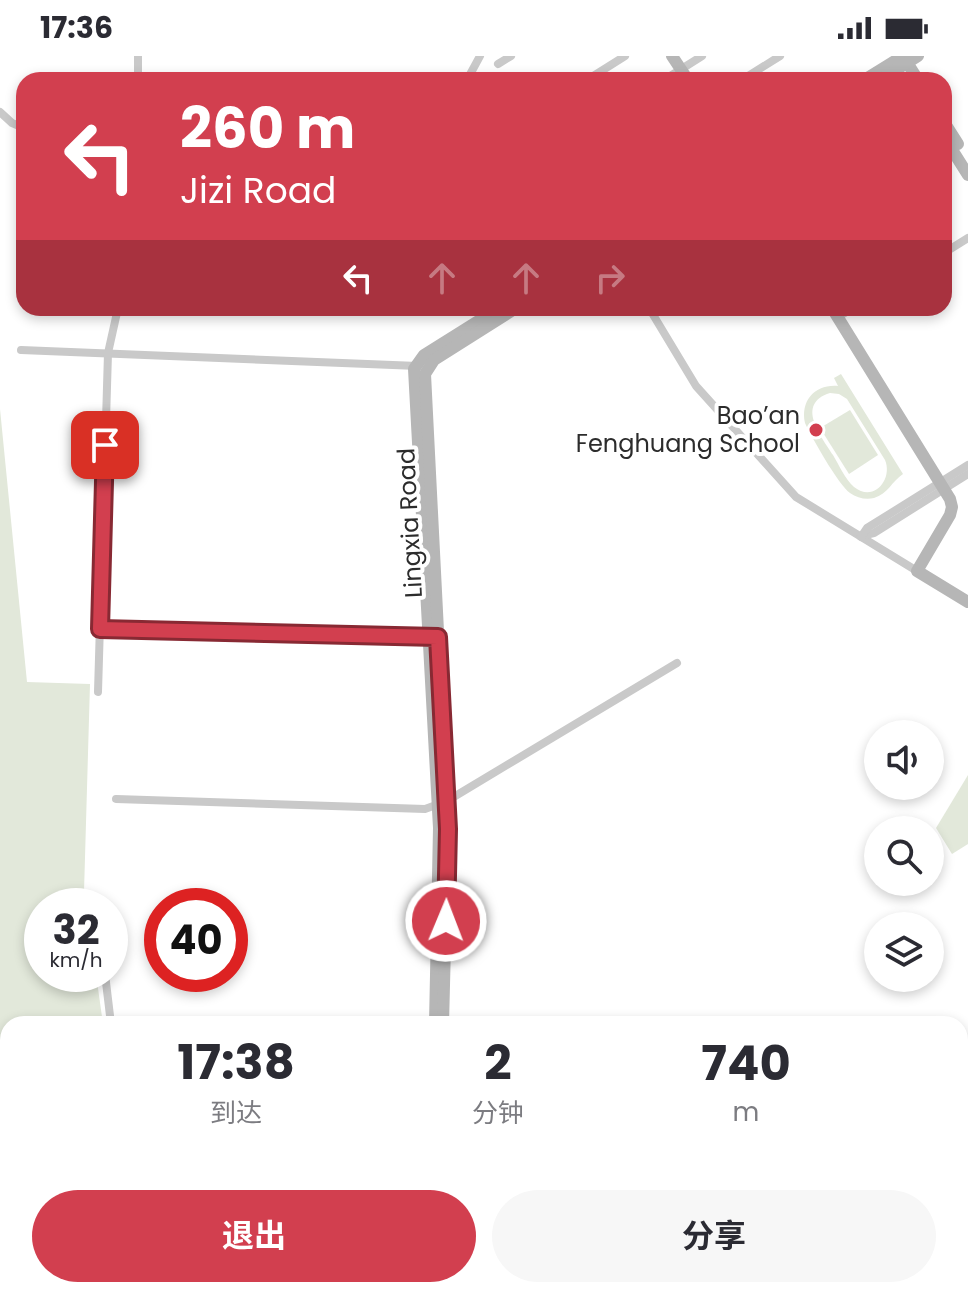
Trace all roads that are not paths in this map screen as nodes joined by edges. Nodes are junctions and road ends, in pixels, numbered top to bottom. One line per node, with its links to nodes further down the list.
1 (511, 56): 6 (street)
2 (625, 56): 7 (street)
3 (702, 56): 8 (street)
4 (780, 56): 9 (street)
5 (903, 60): 10 (street)
6 (498, 64)
7 (600, 72)
8 (687, 72)
9 (755, 72)
10 (883, 72)
11 (0, 112): 12 (street)
12 (16, 125)
13 (952, 135): 15 (street)
14 (952, 150): 16 (street)
15 (968, 160)
16 (968, 175)
17 (116, 316): 23 (street)
18 (486, 316): 24 (street)
19 (503, 316): 24 (street)
20 (654, 316): 28 (street)
21 (837, 316): 27 (street)
22 (21, 350): 23 (street)
23 (108, 353): 24 (street); 31 (street)
24 (421, 366): 32 (street, Lingxia Road)
25 (968, 465): 27 (street)
26 (968, 474): 27 (street)
27 (942, 486): 28 (street); 29 (street)
28 (861, 537): 29 (street)
29 (917, 571): 30 (street)
30 (968, 602)
31 (100, 629): 32 (street); 34 (street)
32 (434, 637): 36 (street, Lingxia Road)
33 (677, 663): 36 (street)
34 (98, 692)
35 (116, 799): 36 (street)
36 (443, 803): 39 (street, Lingxia Road); 40 (street, Lingxia Road)
37 (107, 992): 38 (street)
38 (110, 1016)
39 (435, 1016)
40 (443, 1016)

